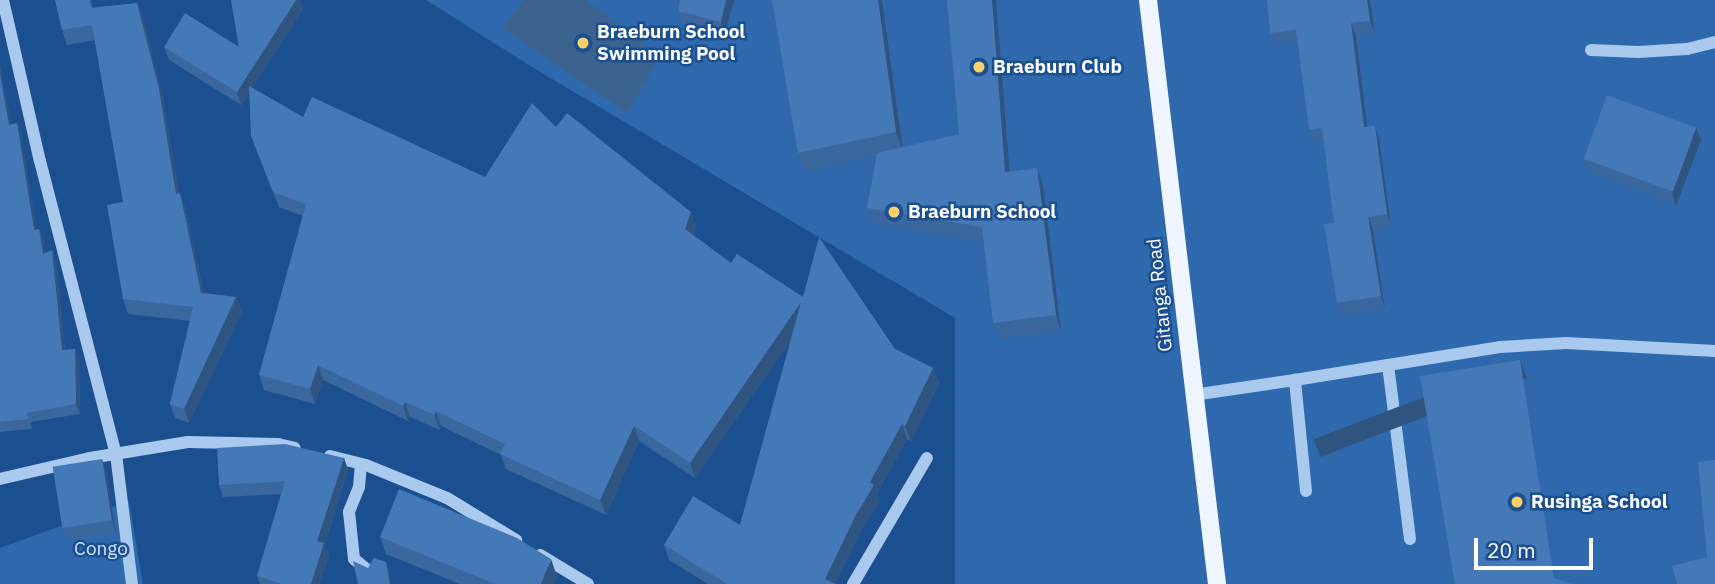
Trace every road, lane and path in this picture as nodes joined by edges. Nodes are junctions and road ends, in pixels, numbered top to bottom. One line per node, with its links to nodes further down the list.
1 (3, 0): 9 (street)
2 (1149, 0): 8 (main road, Gitanga Road)
3 (1715, 42): 4 (street)
4 (1591, 50)
5 (1715, 351): 6 (street)
6 (1388, 365): 7 (street); 14 (street)
7 (1295, 380): 8 (street); 13 (street)
8 (1193, 395): 19 (main road, Gitanga Road)
9 (116, 454): 11 (street); 12 (street); 16 (street)
10 (927, 458): 18 (street)
11 (361, 464): 15 (street); 17 (street)
12 (0, 479)
13 (1306, 491)
14 (1410, 539)
15 (370, 572)
16 (132, 584)
17 (588, 584)
18 (853, 584)
19 (1217, 584)

